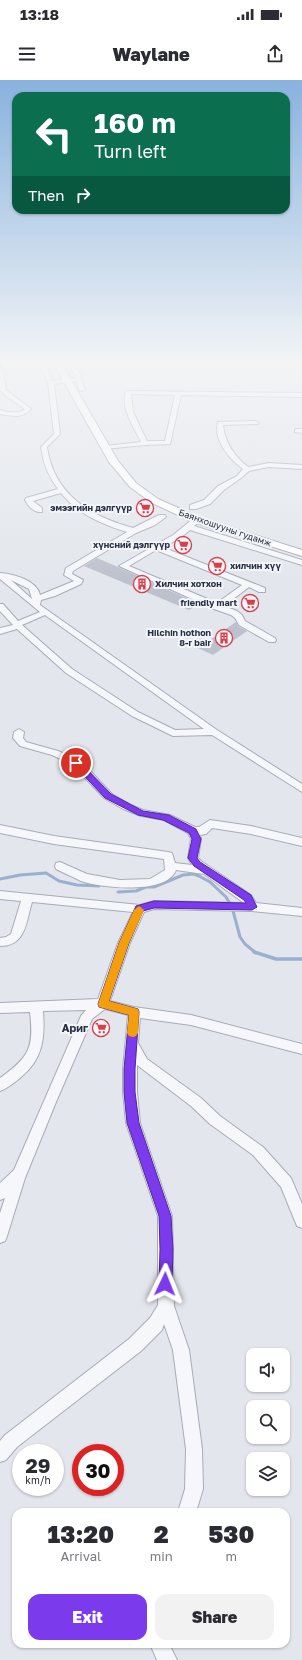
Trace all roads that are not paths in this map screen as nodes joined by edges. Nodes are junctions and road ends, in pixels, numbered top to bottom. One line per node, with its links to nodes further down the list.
1 (56, 435): 10 (street)
2 (99, 435): 7 (main road, Баянхошууны гудамж)
3 (141, 435): 6 (street)
4 (170, 435): 6 (street)
5 (222, 435): 9 (street)
6 (145, 443): 7 (street)
7 (106, 448): 14 (main road, Баянхошууны гудамж)
8 (302, 467): 9 (street)
9 (247, 469): 11 (street)
10 (62, 490): 12 (street); 16 (street)
11 (193, 507)
12 (39, 510)
13 (162, 517): 16 (street)
14 (197, 520): 15 (street); 18 (main road, Баянхошууны гудамж)
15 (189, 527): 17 (street); 19 (street)
16 (133, 531): 23 (street)
17 (156, 547): 21 (street); 25 (street)
18 (302, 553)
19 (302, 563)
20 (0, 575): 23 (street); 23 (street)
21 (248, 584): 22 (street); 25 (street)
22 (262, 590)
23 (37, 602): 26 (street)
24 (0, 606): 27 (street)
25 (217, 607): 29 (street)
26 (46, 612): 27 (street); 31 (street)
27 (18, 625): 28 (street); 31 (street)
28 (0, 631)
29 (272, 640)
30 (19, 732): 34 (street)
31 (214, 732): 32 (street)
32 (301, 786)
33 (0, 830): 37 (street)
34 (193, 831): 35 (street); 38 (street)
35 (302, 842)
36 (60, 866): 37 (street)
37 (171, 866): 38 (street)
38 (207, 870): 41 (street)
39 (0, 895): 40 (street)
40 (28, 898): 42 (street); 44 (street)
41 (247, 907): 42 (street); 43 (street)
42 (140, 909): 45 (street)
43 (302, 912)
44 (0, 942)
45 (103, 1004): 46 (street); 48 (street); 52 (street)
46 (36, 1006): 47 (street); 51 (street)
47 (0, 1008)
48 (134, 1012): 49 (street); 50 (street)
49 (132, 1043): 54 (street); 56 (street)
50 (302, 1049)
51 (0, 1085)
52 (21, 1172): 53 (street); 55 (street)
53 (0, 1193)
54 (302, 1221)
55 (0, 1236)
56 (166, 1306): 57 (street); 58 (street)
57 (0, 1454)
58 (188, 1508)
59 (161, 1648): 60 (street)
60 (167, 1660)

